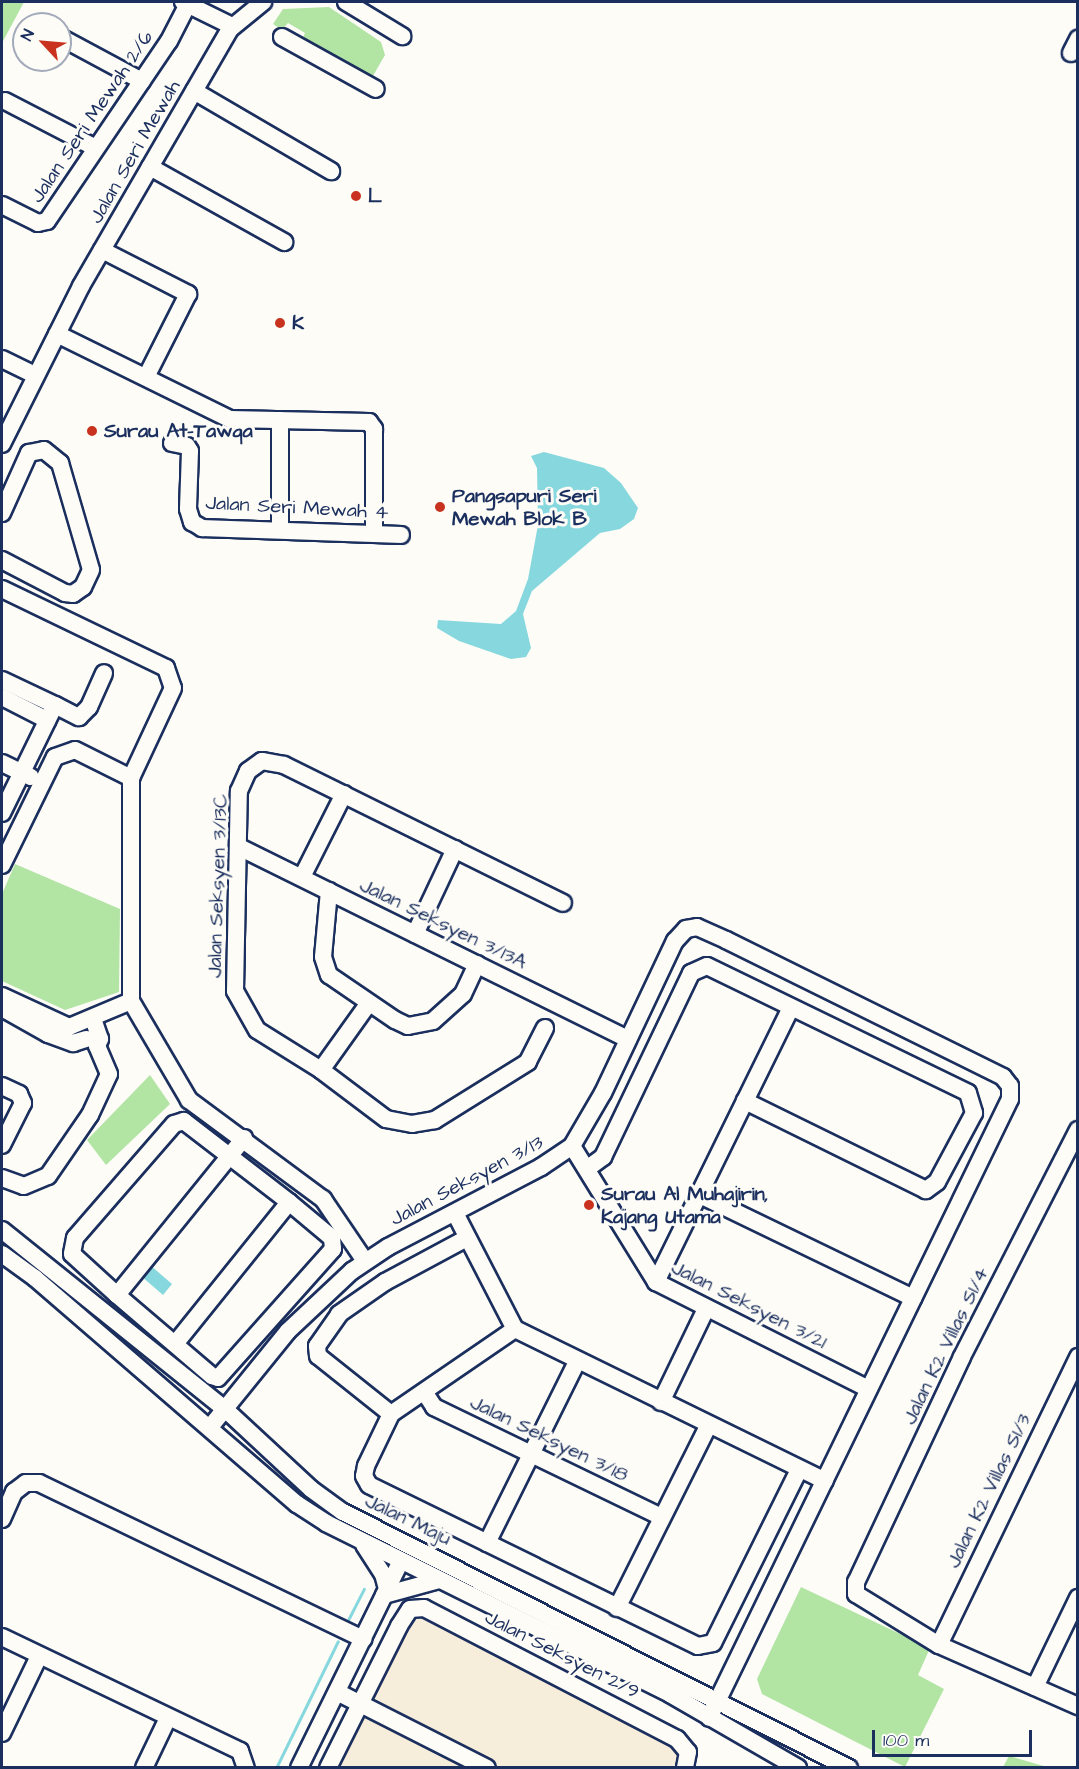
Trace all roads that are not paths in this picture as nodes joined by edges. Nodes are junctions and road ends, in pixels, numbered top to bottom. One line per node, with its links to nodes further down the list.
1 (263, 2): 4 (street, Jalan Seri Mewah)
2 (346, 2): 5 (street)
3 (186, 3): 4 (street); 8 (street, Jalan Seri Mewah 2/6)
4 (232, 26): 10 (street, Jalan Seri Mewah)
5 (402, 36)
6 (282, 37): 9 (street)
7 (72, 43): 8 (street)
8 (142, 81): 12 (street, Jalan Seri Mewah 2/6)
9 (376, 89)
10 (194, 91): 13 (street, Jalan Seri Mewah); 14 (street)
11 (5, 101): 12 (street)
12 (96, 148): 15 (street, Jalan Seri Mewah 2/6)
13 (150, 167): 16 (street); 17 (street, Jalan Seri Mewah)
14 (331, 171)
15 (2, 205)
16 (284, 242)
17 (102, 250): 18 (street, Jalan Seri Mewah); 21 (street)
18 (57, 334): 20 (street, Jalan Seri Mewah); 21 (street)
19 (2, 359): 20 (street)
20 (35, 375): 24 (street, Jalan Seri Mewah)
21 (146, 377): 22 (street)
22 (280, 420): 27 (street); 28 (street)
23 (172, 443): 27 (street, Jalan Seri Mewah 4)
24 (2, 444)
25 (8, 480): 26 (street); 30 (street)
26 (2, 513)
27 (280, 529): 28 (street, Jalan Seri Mewah 4)
28 (374, 532): 29 (street, Jalan Seri Mewah 4)
29 (401, 535)
30 (2, 560)
31 (2, 589): 38 (street)
32 (104, 673): 35 (street)
33 (2, 680): 35 (street)
34 (2, 697): 35 (street)
35 (51, 713): 37 (street)
36 (2, 764): 37 (street)
37 (22, 773): 39 (street); 41 (street)
38 (131, 778): 39 (street); 51 (street)
39 (42, 783): 44 (street)
40 (344, 794): 42 (street, Jalan Seksyen 3/13C); 43 (street, Jalan Seksyen 3/13C); 45 (street)
41 (2, 813)
42 (239, 847): 45 (street, Jalan Seksyen 3/13A); 58 (street, Jalan Seksyen 3/13C)
43 (455, 849): 47 (street, Jalan Seksyen 3/13C); 48 (street)
44 (2, 865)
45 (302, 878): 46 (street, Jalan Seksyen 3/13A)
46 (328, 891): 48 (street, Jalan Seksyen 3/13A); 52 (street)
47 (563, 903)
48 (415, 934): 49 (street, Jalan Seksyen 3/13A)
49 (477, 964): 52 (street); 57 (street, Jalan Seksyen 3/13A)
50 (2, 996): 56 (street)
51 (131, 1001): 56 (street); 62 (street)
52 (368, 1004): 58 (street)
53 (2, 1008): 56 (street)
54 (791, 1008): 60 (street); 60 (street); 66 (street)
55 (545, 1028): 58 (street, Jalan Seksyen 3/13C)
56 (89, 1032): 67 (street)
57 (628, 1039): 64 (street, Jalan Seksyen 3/13); 77 (street, Jalan Seksyen 3/13)
58 (321, 1070)
59 (2, 1086): 63 (street)
60 (745, 1101): 68 (street)
61 (1077, 1130): 108 (street, Jalan K2 Villas S1/4)
62 (244, 1138): 65 (street); 74 (street)
63 (2, 1145)
64 (572, 1146): 66 (street, Jalan Seksyen 3/21); 70 (street, Jalan Seksyen 3/13)
65 (229, 1157): 69 (street); 76 (street); 76 (street)
66 (588, 1168): 75 (street, Jalan Seksyen 3/21)
67 (2, 1178)
68 (698, 1194): 75 (street); 77 (street)
69 (289, 1202): 80 (street); 80 (street)
70 (455, 1213): 72 (street); 74 (street, Jalan Seksyen 3/13)
71 (2, 1230): 84 (street, Jalan Maju)
72 (467, 1238): 79 (street); 88 (street)
73 (2, 1254): 90 (street, Jalan Maju)
74 (365, 1261): 86 (street, Jalan Seksyen 3/13)
75 (656, 1282): 78 (street, Jalan Seksyen 3/21)
76 (117, 1295): 80 (street)
77 (913, 1298): 83 (street)
78 (706, 1309): 83 (street, Jalan Seksyen 3/21); 87 (street)
79 (515, 1329): 82 (street); 85 (street)
80 (175, 1344)
81 (1077, 1357): 108 (street, Jalan K2 Villas S1/3)
82 (578, 1360): 87 (street); 92 (street)
83 (869, 1389): 94 (street)
84 (205, 1392): 86 (street); 89 (street, Jalan Maju)
85 (425, 1393): 88 (street); 92 (street, Jalan Seksyen 3/18)
86 (239, 1395): 89 (street, Jalan Seksyen 3/13)
87 (661, 1402): 91 (street)
88 (391, 1414): 99 (street)
89 (231, 1415): 90 (street, Jalan Seksyen 3/13); 97 (street, Jalan Maju)
90 (210, 1426): 98 (street, Jalan Maju)
91 (708, 1426): 93 (street); 95 (street)
92 (532, 1453): 95 (street, Jalan Seksyen 3/18); 99 (street)
93 (799, 1470): 94 (street); 105 (street)
94 (825, 1481): 112 (street)
95 (662, 1517): 105 (street)
96 (2, 1519): 107 (street)
97 (372, 1526): 100 (street, Jalan Maju); 101 (street)
98 (360, 1541): 101 (street, Jalan Maju); 103 (street)
99 (487, 1543): 105 (street)
100 (441, 1560): 101 (street); 112 (street, Jalan Maju)
101 (401, 1561): 102 (street, Jalan Maju); 103 (street)
102 (439, 1580): 103 (street); 116 (street, Jalan Maju)
103 (386, 1592): 107 (street)
104 (1077, 1598): 110 (street)
105 (617, 1608)
106 (2, 1637): 109 (street)
107 (363, 1640): 111 (street)
108 (939, 1645): 110 (street)
109 (39, 1656): 115 (street); 117 (street)
110 (1035, 1688): 114 (street)
111 (337, 1692): 113 (street); 121 (street)
112 (719, 1700): 116 (street); 125 (street, Jalan Maju)
113 (360, 1704): 118 (street, Jalan Seksyen 2/9); 122 (street); 123 (street)
114 (1077, 1706)
115 (168, 1718): 119 (street); 120 (street)
116 (709, 1718): 124 (street, Jalan Maju)
117 (2, 1733)
118 (687, 1760)
119 (144, 1767)
120 (246, 1767)
121 (299, 1767)
122 (328, 1767)
123 (487, 1767)
124 (798, 1767)
125 (849, 1767)

